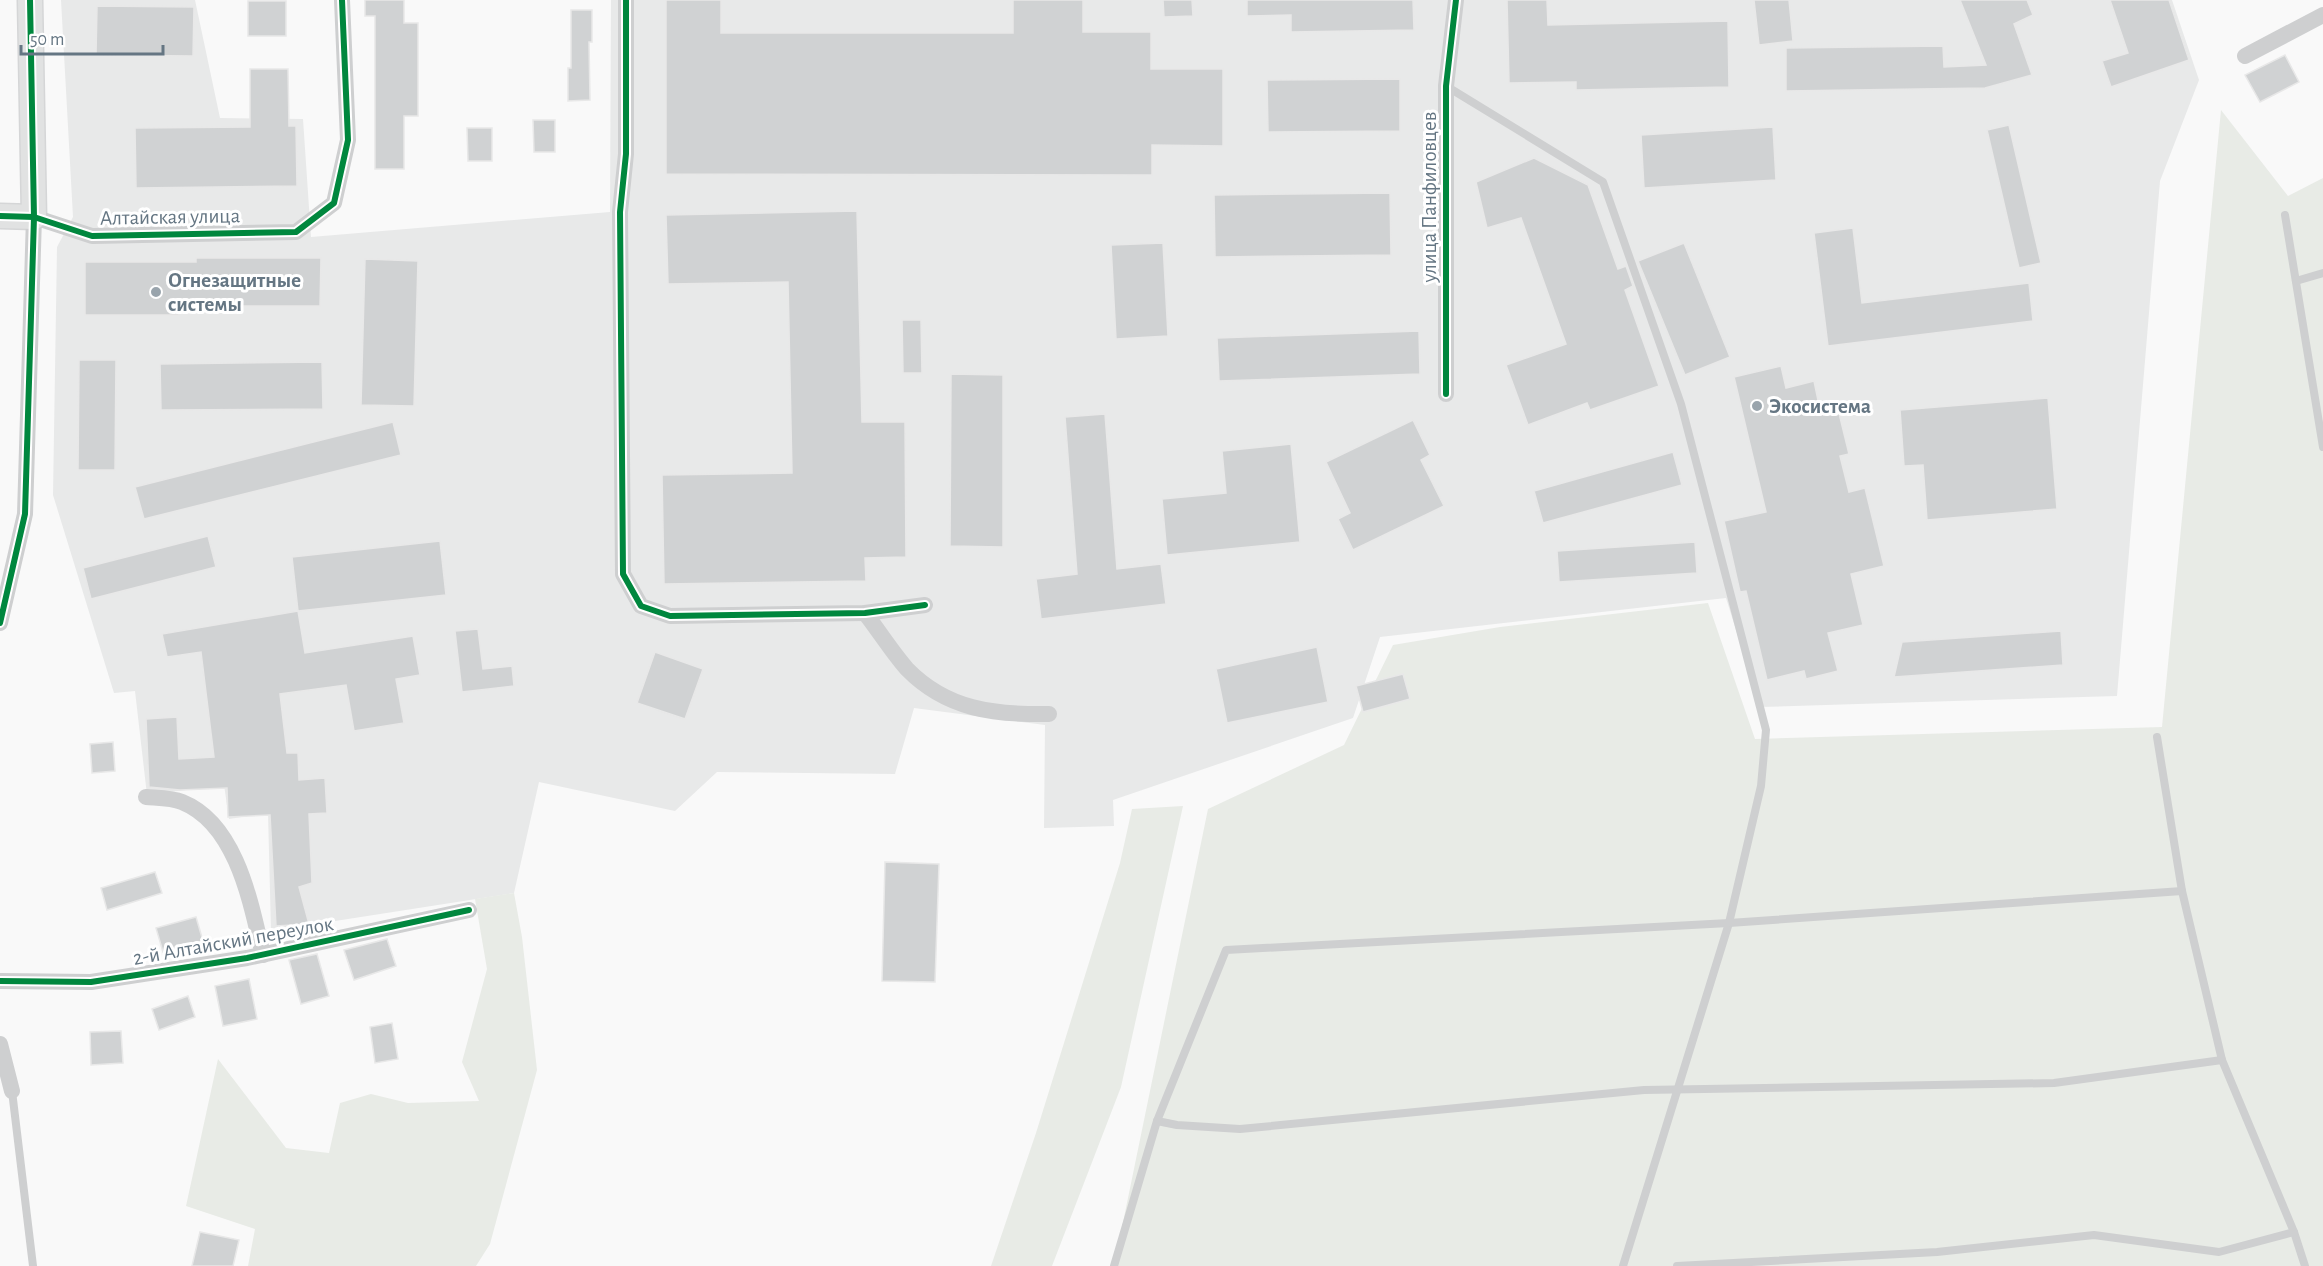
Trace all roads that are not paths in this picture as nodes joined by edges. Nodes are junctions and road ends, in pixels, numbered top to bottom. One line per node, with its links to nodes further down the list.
1 (30, 0): 10 (street)
2 (342, 0): 10 (street, Алтайская улица)
3 (626, 0): 17 (street)
4 (1455, 0): 7 (street, улица Панфиловцев)
5 (2323, 15): 6 (street)
6 (2245, 56)
7 (1446, 86): 13 (street, улица Панфиловцев); 24 (lane)
8 (0, 216): 10 (street, Алтайская улица)
9 (2285, 216): 12 (lane)
10 (34, 217): 15 (street)
11 (2323, 273): 12 (lane)
12 (2295, 281): 14 (lane)
13 (1446, 394)
14 (2323, 447)
15 (4, 591): 18 (street)
16 (925, 605): 17 (street)
17 (865, 613): 19 (street)
18 (0, 623)
19 (1049, 714)
20 (2157, 737): 22 (lane)
21 (146, 797): 25 (street)
22 (2182, 891): 24 (lane); 28 (lane)
23 (470, 910): 25 (street, 2-й Алтайский переулок)
24 (1729, 923): 29 (lane); 31 (lane)
25 (263, 955): 26 (street, 2-й Алтайский переулок)
26 (0, 981)
27 (0, 1044): 30 (street)
28 (2222, 1060): 29 (lane); 32 (lane)
29 (1678, 1089): 31 (lane); 35 (lane)
30 (12, 1091): 33 (lane)
31 (1157, 1121): 34 (lane)
32 (2294, 1232): 36 (lane); 37 (lane)
33 (33, 1266)
34 (1114, 1266)
35 (1623, 1266)
36 (1677, 1266)
37 (2305, 1266)

